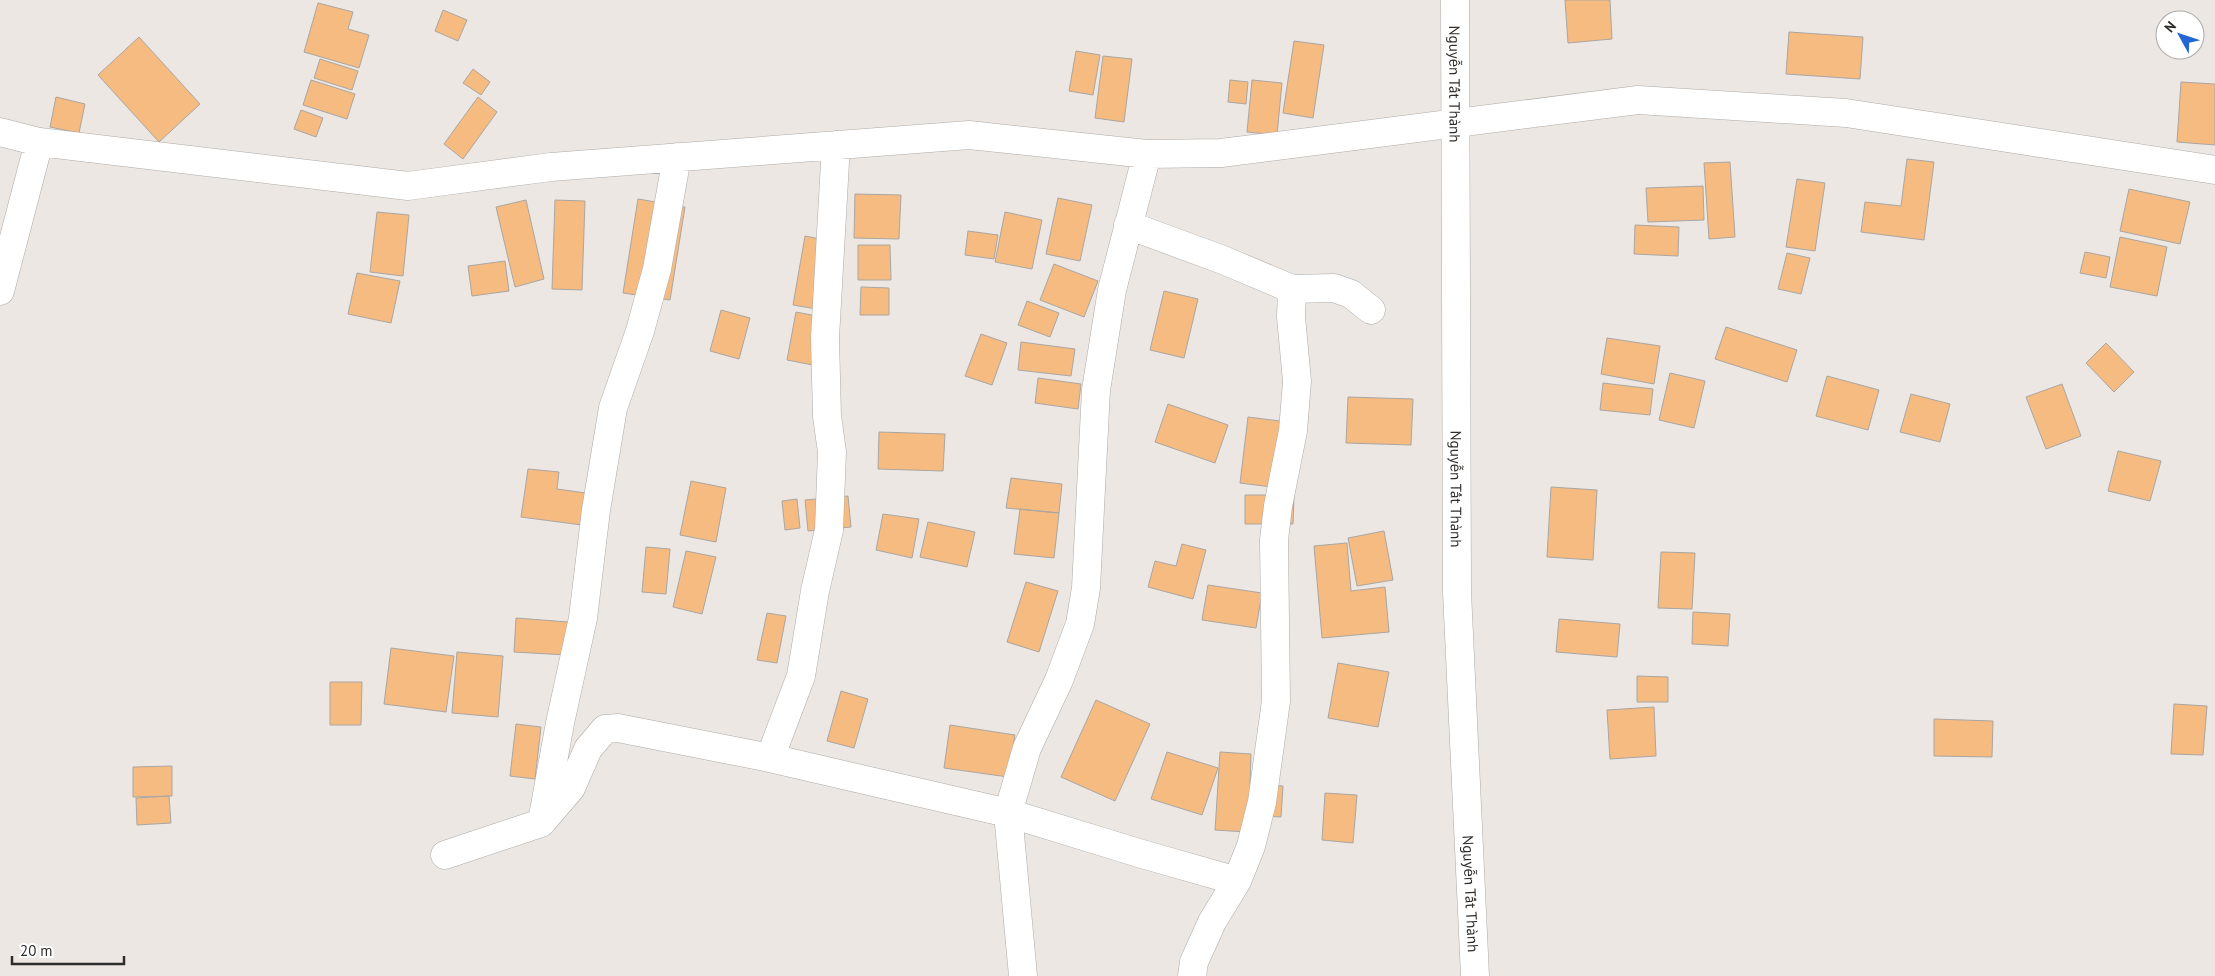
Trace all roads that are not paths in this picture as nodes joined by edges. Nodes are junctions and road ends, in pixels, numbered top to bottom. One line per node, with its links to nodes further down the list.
1 (1454, 0): 2 (street, Nguyễn Tất Thành)
2 (1455, 123): 6 (street); 8 (street); 20 (street, Nguyễn Tất Thành)
3 (0, 132): 4 (street)
4 (39, 142): 7 (street); 11 (street)
5 (836, 145): 6 (street); 7 (street); 13 (street)
6 (1147, 154): 9 (street)
7 (677, 157): 15 (street)
8 (2215, 170)
9 (1128, 225): 10 (street); 14 (street)
10 (1292, 289): 12 (street); 17 (street)
11 (0, 291)
12 (1371, 310)
13 (770, 758): 14 (street); 15 (street)
14 (1008, 813): 17 (street); 18 (street)
15 (542, 823): 16 (street)
16 (445, 855)
17 (1237, 881): 19 (street)
18 (1023, 976)
19 (1192, 976)
20 (1475, 976)

